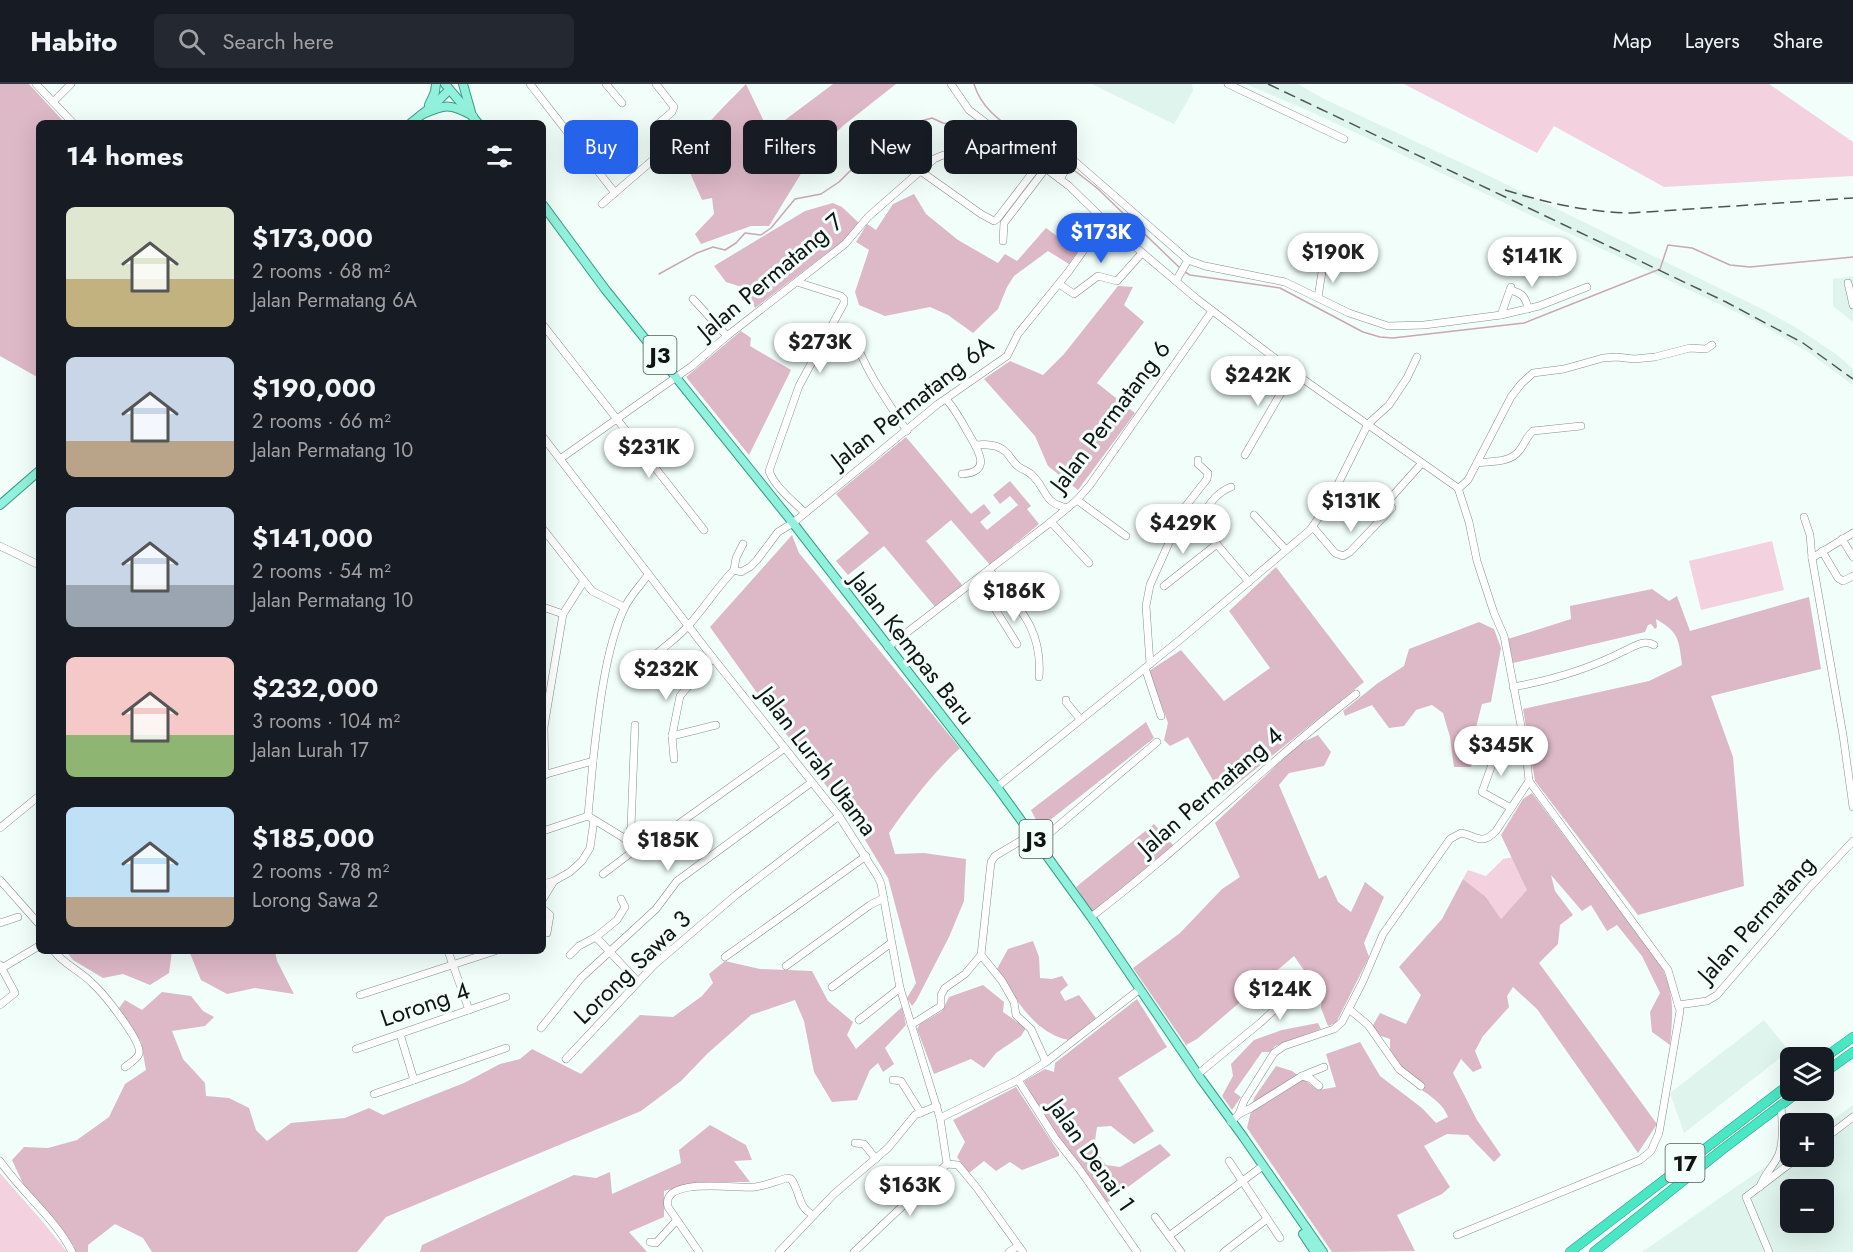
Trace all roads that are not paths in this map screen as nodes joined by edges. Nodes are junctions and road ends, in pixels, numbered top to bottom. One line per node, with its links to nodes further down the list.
1 (36, 84): 11 (street)
2 (71, 84): 11 (street)
3 (435, 84): 13 (main road)
4 (462, 84): 16 (main road)
5 (530, 84): 25 (street)
6 (606, 84): 12 (street)
7 (656, 84): 25 (street)
8 (951, 84): 17 (street)
9 (1228, 84): 18 (street)
10 (448, 85): 13 (main road); 16 (main road)
11 (53, 102): 14 (street)
12 (622, 103)
13 (422, 115): 15 (main road); 16 (main road)
14 (70, 120)
15 (415, 120)
16 (475, 120)
17 (982, 120)
18 (1344, 139)
19 (916, 174): 34 (street, Jalan Permatang 7)
20 (926, 174): 21 (street)
21 (1036, 174)
22 (1038, 174): 28 (street)
23 (1053, 174): 24 (street)
24 (1060, 179): 30 (street); 31 (street)
25 (615, 193): 26 (street)
26 (602, 204)
27 (546, 209): 50 (main road, Jalan Kempas Baru / J3)
28 (1004, 242)
29 (1088, 244): 36 (street, Jalan Permatang 6A)
30 (1142, 253): 33 (street); 36 (street)
31 (1187, 261): 33 (street); 38 (street)
32 (1323, 266): 38 (street)
33 (1178, 278): 42 (street)
34 (797, 282): 46 (street, Jalan Permatang 7); 71 (street)
35 (1848, 283): 40 (street)
36 (1059, 284): 51 (street, Jalan Permatang 6A)
37 (1587, 287): 41 (street)
38 (1318, 297): 43 (street)
39 (693, 299): 46 (street)
40 (1853, 305)
41 (1528, 309): 43 (street); 43 (street)
42 (1212, 311): 49 (street); 67 (street, Jalan Permatang 6)
43 (1501, 315)
44 (546, 328): 52 (street)
45 (852, 332): 55 (street)
46 (727, 336): 50 (street, Jalan Permatang 7)
47 (1712, 345): 62 (street)
48 (1417, 357): 53 (street)
49 (1293, 372): 53 (street); 58 (street)
50 (676, 377): 52 (street, Jalan Permatang 7); 76 (main road, Jalan Kempas Baru / J3)
51 (946, 399): 55 (street, Jalan Permatang 6A); 57 (street)
52 (616, 419): 59 (street, Jalan Permatang 7); 78 (street)
53 (1368, 424): 61 (street); 77 (street)
54 (1581, 426): 62 (street)
55 (907, 431): 71 (street, Jalan Permatang 6A)
56 (546, 441): 59 (street, Jalan Lurah Utama)
57 (975, 445): 64 (street); 70 (street)
58 (1245, 454)
59 (560, 459): 94 (street, Jalan Lurah Utama)
60 (1198, 460): 69 (street)
61 (1422, 463): 66 (street); 77 (street)
62 (1477, 463): 66 (street)
63 (36, 474): 68 (main road)
64 (962, 474)
65 (1231, 486): 74 (street)
66 (1458, 489): 111 (street)
67 (1077, 500): 70 (street, Jalan Permatang 6); 81 (street)
68 (0, 505)
69 (1185, 507): 74 (street); 108 (street)
70 (1067, 508): 75 (street, Jalan Permatang 6)
71 (804, 512): 76 (street, Jalan Permatang 6A)
72 (1254, 514): 86 (street)
73 (1804, 517): 89 (street)
74 (1198, 521): 84 (street)
75 (1051, 522): 90 (street); 93 (street, Jalan Permatang 6)
76 (793, 523): 92 (street, Jalan Permatang 6A); 106 (main road, Jalan Kempas Baru / J3)
77 (1313, 527): 86 (street)
78 (704, 530)
79 (1853, 533): 82 (street)
80 (546, 534): 97 (street)
81 (1126, 536)
82 (1842, 539): 87 (street); 88 (street)
83 (743, 544): 92 (street)
84 (1217, 544): 98 (street); 99 (street)
85 (0, 546): 91 (street)
86 (1286, 550): 98 (street)
87 (1822, 551): 89 (street); 95 (street)
88 (1853, 557)
89 (1812, 558): 120 (street)
90 (1089, 563)
91 (36, 564)
92 (735, 570): 103 (street)
93 (990, 571): 96 (street, Jalan Permatang 6); 109 (street)
94 (648, 575): 100 (street); 103 (street, Jalan Lurah Utama)
95 (1853, 576)
96 (977, 580): 104 (street); 106 (street, Jalan Permatang 6)
97 (584, 581): 100 (street); 102 (street)
98 (1249, 582): 108 (street)
99 (1164, 586)
100 (624, 607): 125 (street)
101 (546, 608): 102 (street)
102 (563, 615): 114 (street)
103 (689, 625): 107 (street, Jalan Lurah Utama); 110 (street)
104 (1017, 644)
105 (1654, 645): 111 (street)
106 (888, 647): 129 (main road, Jalan Kempas Baru / J3)
107 (713, 658): 119 (street); 122 (street, Jalan Lurah Utama)
108 (1148, 666): 115 (street); 116 (street)
109 (1039, 676)
110 (640, 677)
111 (1513, 687): 127 (street)
112 (1356, 694): 152 (street, Jalan Permatang 4)
113 (1066, 699): 116 (street)
114 (546, 710)
115 (1161, 716)
116 (1080, 719): 129 (street)
117 (635, 724): 138 (street)
118 (716, 724): 119 (street)
119 (672, 736): 124 (street)
120 (1848, 740): 131 (street)
121 (1156, 742): 140 (street)
122 (786, 748): 128 (street, Jalan Lurah Utama); 141 (street)
123 (1496, 756): 132 (street)
124 (674, 759)
125 (593, 761): 126 (street); 134 (street)
126 (546, 774)
127 (1529, 781): 132 (street); 177 (street)
128 (812, 782): 133 (street, Jalan Lurah Utama); 159 (street)
129 (997, 787): 137 (main road, Jalan Kempas Baru / J3)
130 (36, 798): 135 (street)
131 (1853, 807)
132 (1511, 808): 178 (street)
133 (839, 816): 142 (street, Jalan Lurah Utama); 169 (street, Lorong Sawa 3)
134 (591, 818): 136 (street); 138 (street); 145 (street)
135 (0, 828)
136 (546, 830)
137 (1032, 834): 140 (main road, Jalan Kempas Baru / J3); 164 (street)
138 (624, 838): 141 (street)
139 (1853, 841): 177 (street, Jalan Permatang)
140 (1038, 843): 152 (main road, Jalan Kempas Baru / J3)
141 (636, 849): 143 (street)
142 (866, 856): 148 (street, Jalan Lurah Utama); 165 (street)
143 (603, 874)
144 (0, 880): 153 (street)
145 (554, 881): 146 (street); 147 (street)
146 (546, 884)
147 (546, 894)
148 (884, 898): 157 (street, Jalan Lurah Utama); 168 (street)
149 (621, 899): 156 (street)
150 (546, 912): 155 (street)
151 (18, 917): 154 (street)
152 (1091, 917): 173 (main road, Jalan Kempas Baru / J3)
153 (36, 921)
154 (0, 923)
155 (547, 933)
156 (596, 937): 159 (street); 163 (street)
157 (891, 943): 171 (street); 172 (street, Jalan Lurah Utama)
158 (36, 948): 167 (street)
159 (609, 951): 169 (street); 182 (street)
160 (56, 954): 193 (street)
161 (449, 954): 166 (street)
162 (486, 954): 166 (street)
163 (570, 955)
164 (981, 955): 181 (street); 190 (street)
165 (725, 957)
166 (453, 965): 174 (street); 179 (street)
167 (1, 966): 176 (street)
168 (786, 966)
169 (638, 982): 189 (street, Lorong Sawa 3)
170 (1304, 982): 194 (street)
171 (832, 987)
172 (900, 988): 180 (street); 181 (street, Jalan Lurah Utama)
173 (1140, 989): 190 (street); 194 (main road, Jalan Kempas Baru / J3)
174 (360, 995)
175 (506, 997): 179 (street, Lorong 4)
176 (0, 1005)
177 (1678, 1005): 225 (street)
178 (1349, 1009): 200 (street); 207 (street)
179 (469, 1010): 183 (street, Lorong 4)
180 (860, 1020)
181 (911, 1025): 204 (street, Jalan Lurah Utama)
182 (541, 1028)
183 (400, 1034): 186 (street, Lorong 4); 196 (street)
184 (1852, 1036): 187 (highway)
185 (506, 1048): 196 (street)
186 (356, 1049)
187 (1834, 1050)
188 (1853, 1052): 191 (highway)
189 (566, 1059)
190 (1046, 1062): 198 (street)
191 (1834, 1066)
192 (1324, 1067): 195 (street)
193 (125, 1068)
194 (1198, 1074): 210 (main road, Jalan Kempas Baru / J3)
195 (1302, 1076): 199 (street); 207 (street)
196 (414, 1080): 202 (street)
197 (893, 1080): 206 (street)
198 (1018, 1080): 209 (street); 235 (street, Jalan Denai 1)
199 (1319, 1086)
200 (1421, 1086)
201 (1780, 1091): 240 (highway, 17)
202 (374, 1094)
203 (1788, 1101): 205 (highway, 17)
204 (937, 1106): 206 (street); 209 (street, Jalan Lurah Utama)
205 (1781, 1106): 220 (street); 241 (highway, 17)
206 (921, 1113): 213 (street)
207 (1239, 1114): 210 (street)
208 (1853, 1117): 211 (street)
209 (940, 1118): 216 (street, Jalan Lurah Utama)
210 (1233, 1125): 218 (main road, Jalan Kempas Baru / J3); 239 (main road, Jalan Kempas Baru / J3)
211 (1834, 1131)
212 (855, 1143): 213 (street)
213 (876, 1159): 221 (street)
214 (0, 1161): 230 (street)
215 (1229, 1161): 219 (street)
216 (947, 1164): 229 (street); 233 (street)
217 (1786, 1167): 220 (street)
218 (1260, 1168): 219 (street); 238 (main road, Jalan Kempas Baru / J3)
219 (1242, 1180): 223 (street); 226 (street)
220 (1760, 1187): 242 (street)
221 (814, 1215): 224 (street); 232 (street)
222 (1155, 1217): 226 (street)
223 (1267, 1219): 227 (street); 237 (street)
224 (676, 1221): 228 (street); 231 (street)
225 (1457, 1235)
226 (1169, 1236): 236 (street)
227 (1280, 1238)
228 (650, 1242)
229 (1020, 1249): 234 (street)
230 (72, 1252)
231 (699, 1252)
232 (779, 1252)
233 (854, 1252)
234 (1009, 1252)
235 (1137, 1252)
236 (1180, 1252)
237 (1224, 1252)
238 (1315, 1252)
239 (1323, 1252)
240 (1569, 1252)
241 (1594, 1252)
242 (1769, 1252)

